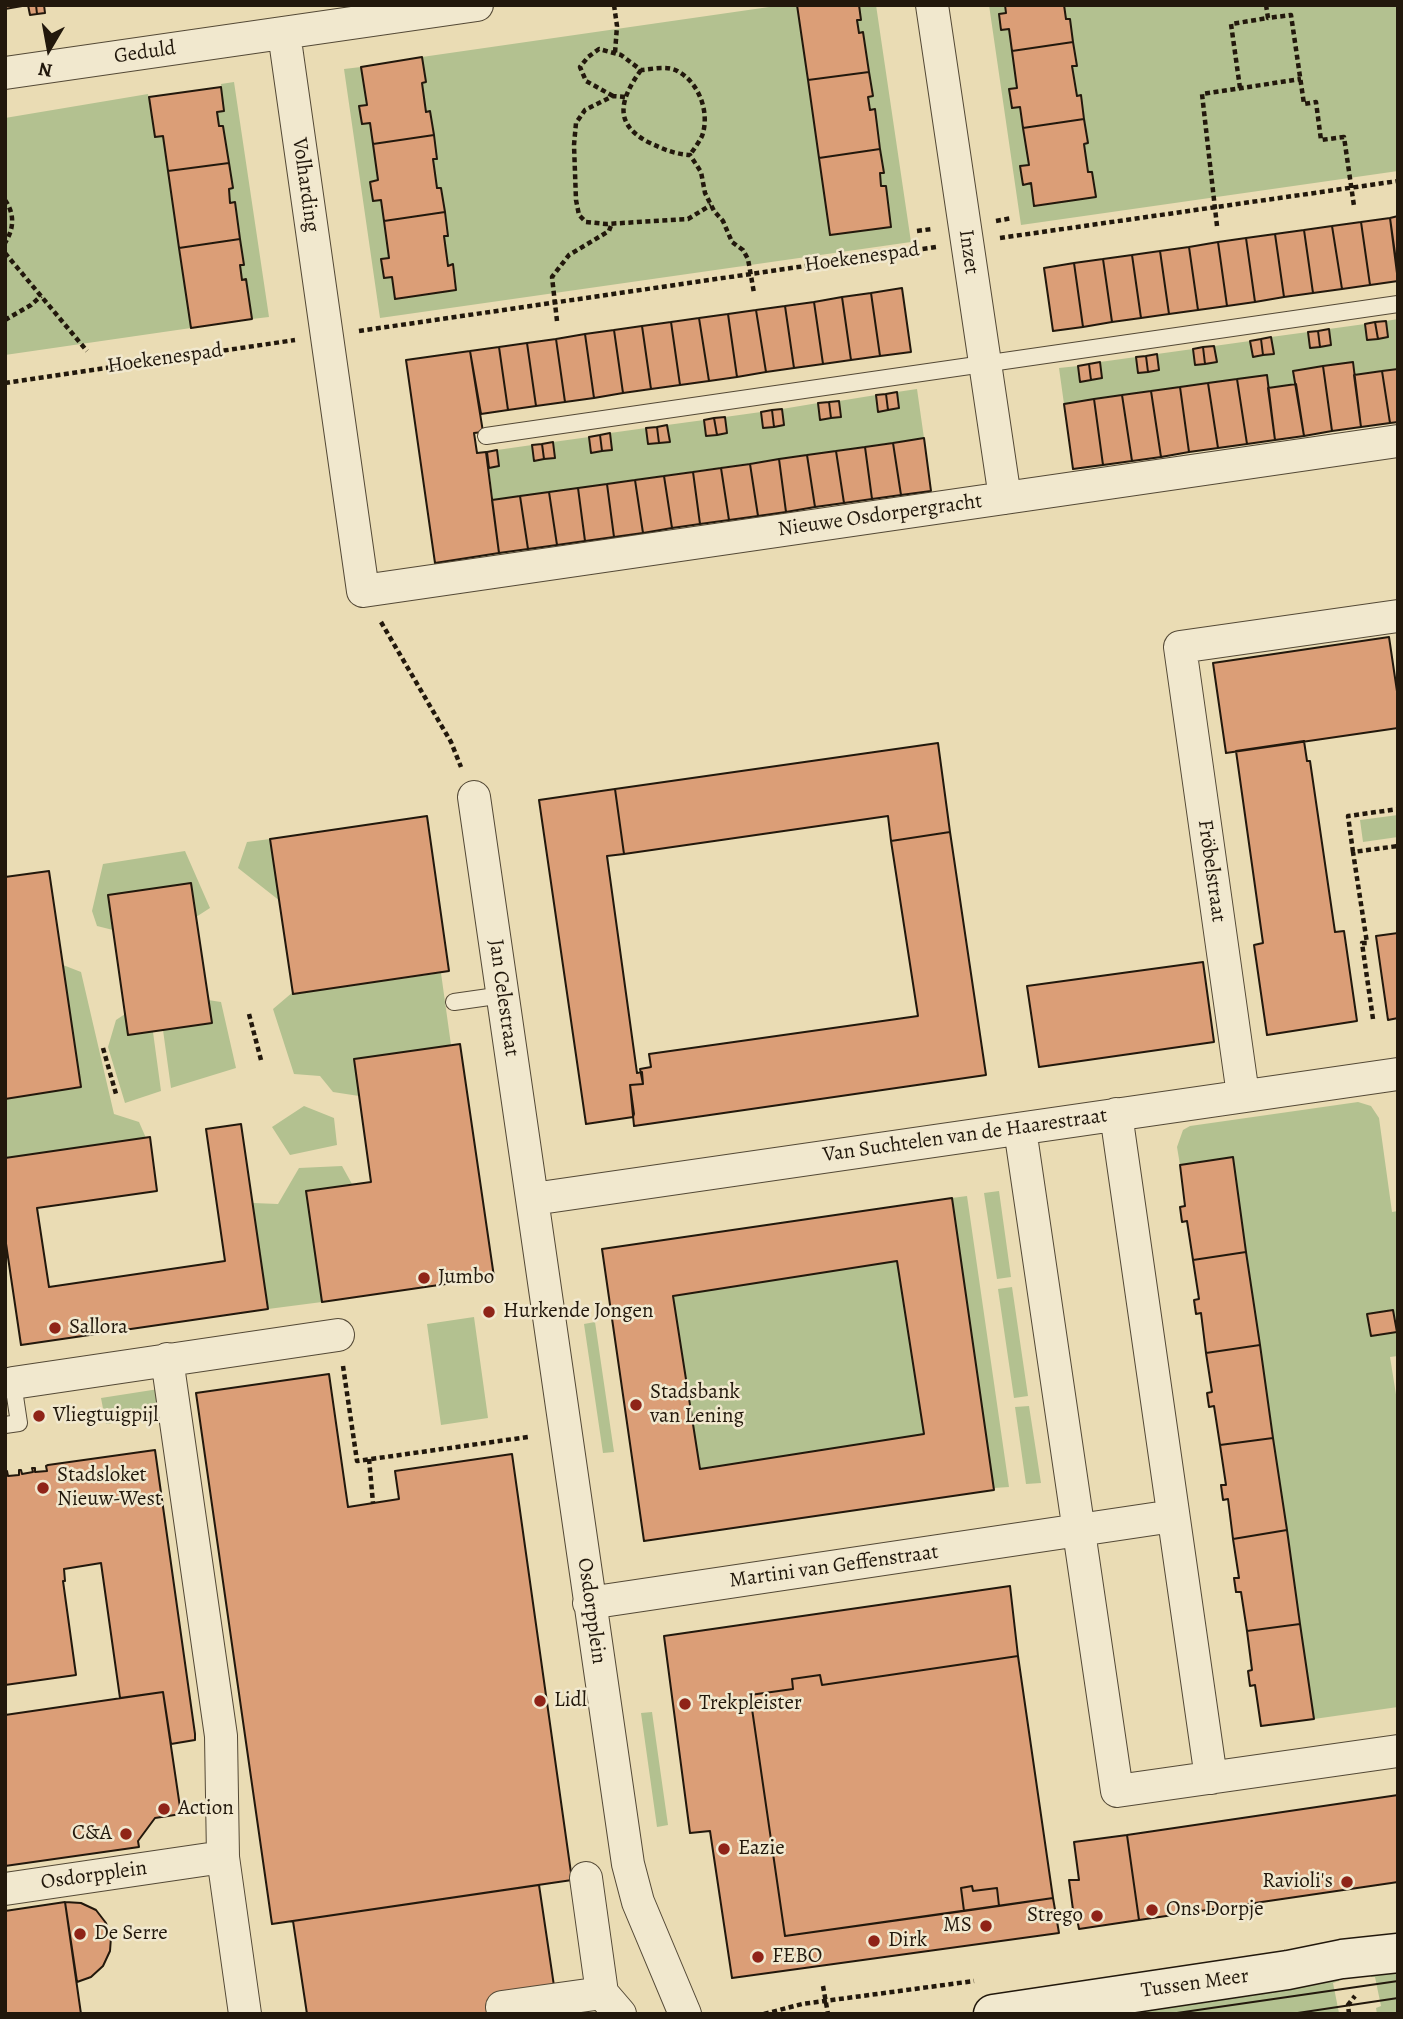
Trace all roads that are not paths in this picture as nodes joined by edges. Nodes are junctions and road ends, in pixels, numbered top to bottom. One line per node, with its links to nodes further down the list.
1 (477, 5): 3 (street, Geduld)
2 (932, 5): 6 (street, Inzet)
3 (284, 33): 4 (street, Geduld); 10 (street, Volharding)
4 (5, 73)
5 (1398, 304): 6 (lane)
6 (985, 365): 7 (lane); 9 (street, Inzet)
7 (486, 436)
8 (1398, 441): 9 (street, Nieuwe Osdorpergracht)
9 (1005, 498): 10 (street, Nieuwe Osdorpergracht)
10 (363, 591)
11 (1398, 616): 16 (street, Fröbelstraat)
12 (474, 797): 13 (street, Jan Celestraat)
13 (503, 995): 14 (lane); 19 (street, Jan Celestraat)
14 (454, 1002)
15 (1398, 1074): 16 (street, Van Suchtelen van de Haarestraat)
16 (1243, 1095): 17 (street, Van Suchtelen van de Haarestraat)
17 (1116, 1114): 18 (street, Van Suchtelen van de Haarestraat); 24 (street)
18 (1020, 1129): 19 (street, Van Suchtelen van de Haarestraat); 25 (street)
19 (533, 1199): 26 (street, Osdorpplein)
20 (338, 1335): 21 (street)
21 (167, 1359): 22 (street); 29 (street)
22 (13, 1383): 23 (lane)
23 (5, 1424)
24 (1173, 1516): 25 (street, Martini van Geffenstraat); 28 (street)
25 (1078, 1531): 26 (street, Martini van Geffenstraat); 28 (street)
26 (589, 1602): 37 (street, Osdorpplein)
27 (1398, 1751): 28 (street)
28 (1211, 1778)
29 (223, 1857): 31 (street, Osdorpplein); 36 (street)
30 (586, 1878): 33 (street)
31 (5, 1889)
32 (1398, 1953): 38 (street, Tussen Meer)
33 (611, 2003): 35 (street)
34 (502, 2007): 35 (street)
35 (547, 2007)
36 (245, 2014)
37 (685, 2014)
38 (993, 2014)

